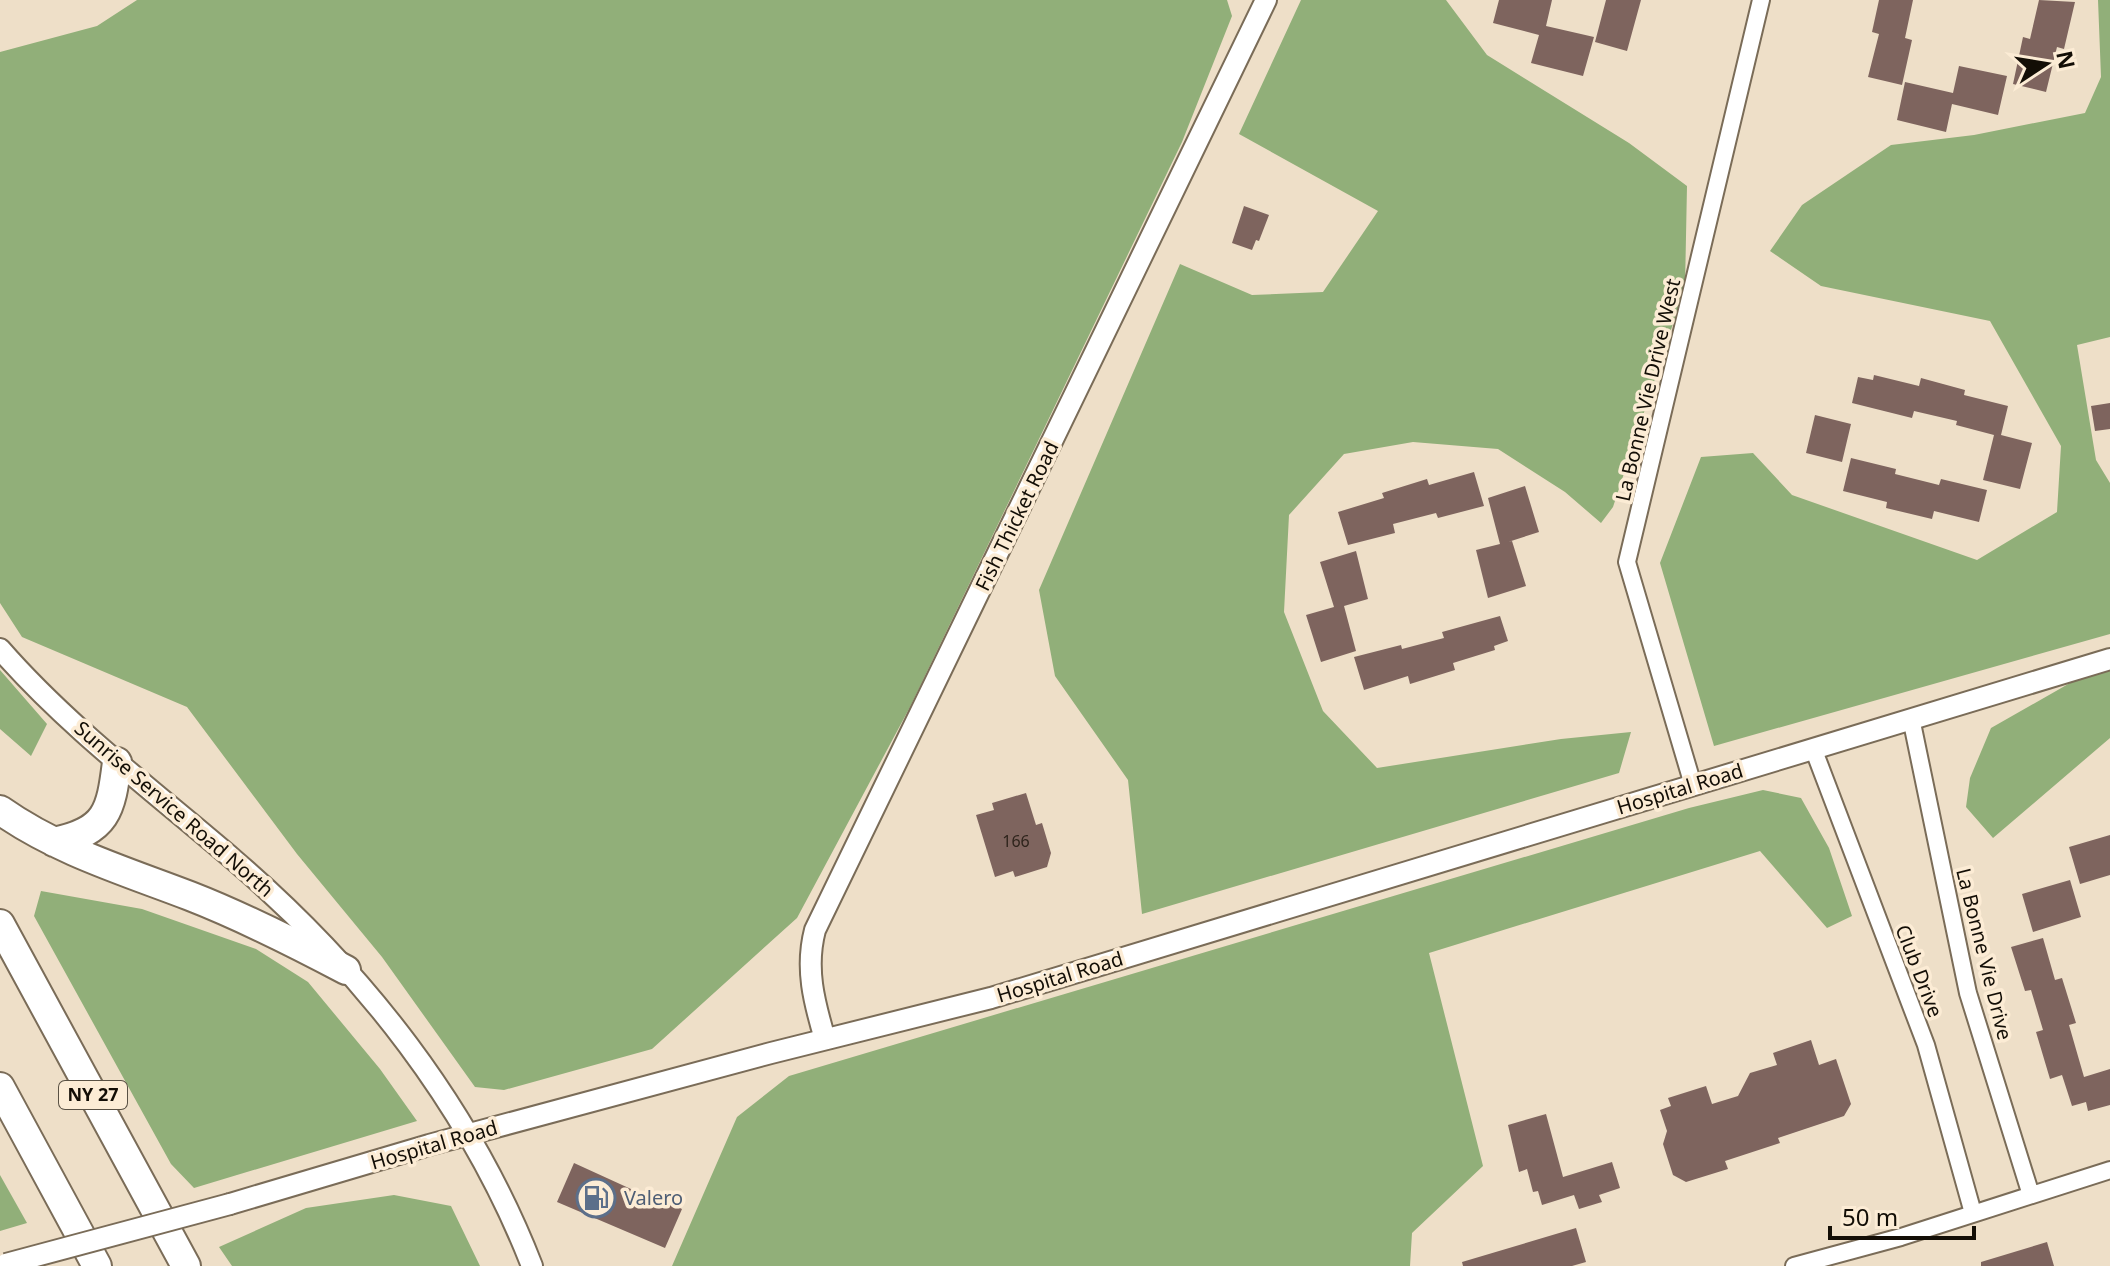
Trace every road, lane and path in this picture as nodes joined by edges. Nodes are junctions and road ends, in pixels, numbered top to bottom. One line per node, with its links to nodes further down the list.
1 (1266, 0): 13 (street, Fish Thicket Road)
2 (1761, 0): 8 (street, La Bonne Vie Drive West)
3 (0, 649): 7 (street, Sunrise Service Road North)
4 (2110, 659): 5 (street, Hospital Road)
5 (1911, 718): 6 (street, Hospital Road); 17 (street, La Bonne Vie Drive)
6 (1813, 748): 8 (street, Hospital Road); 18 (street, Club Drive)
7 (117, 762): 10 (highway); 12 (street, Sunrise Service Road North)
8 (1693, 785): 13 (street, Hospital Road)
9 (0, 810): 10 (highway)
10 (54, 842): 12 (highway)
11 (0, 924): 21 (highway, NY 27)
12 (346, 970): 15 (street, Sunrise Service Road North)
13 (825, 1039): 15 (street, Hospital Road)
14 (0, 1087): 20 (highway)
15 (468, 1135): 19 (street, Hospital Road, bridge); 22 (street, Sunrise Service Road North)
16 (2110, 1170): 17 (street)
17 (2031, 1195): 18 (street)
18 (1973, 1213): 23 (street)
19 (4, 1265)
20 (97, 1266)
21 (186, 1266)
22 (532, 1266)
23 (1794, 1266)

